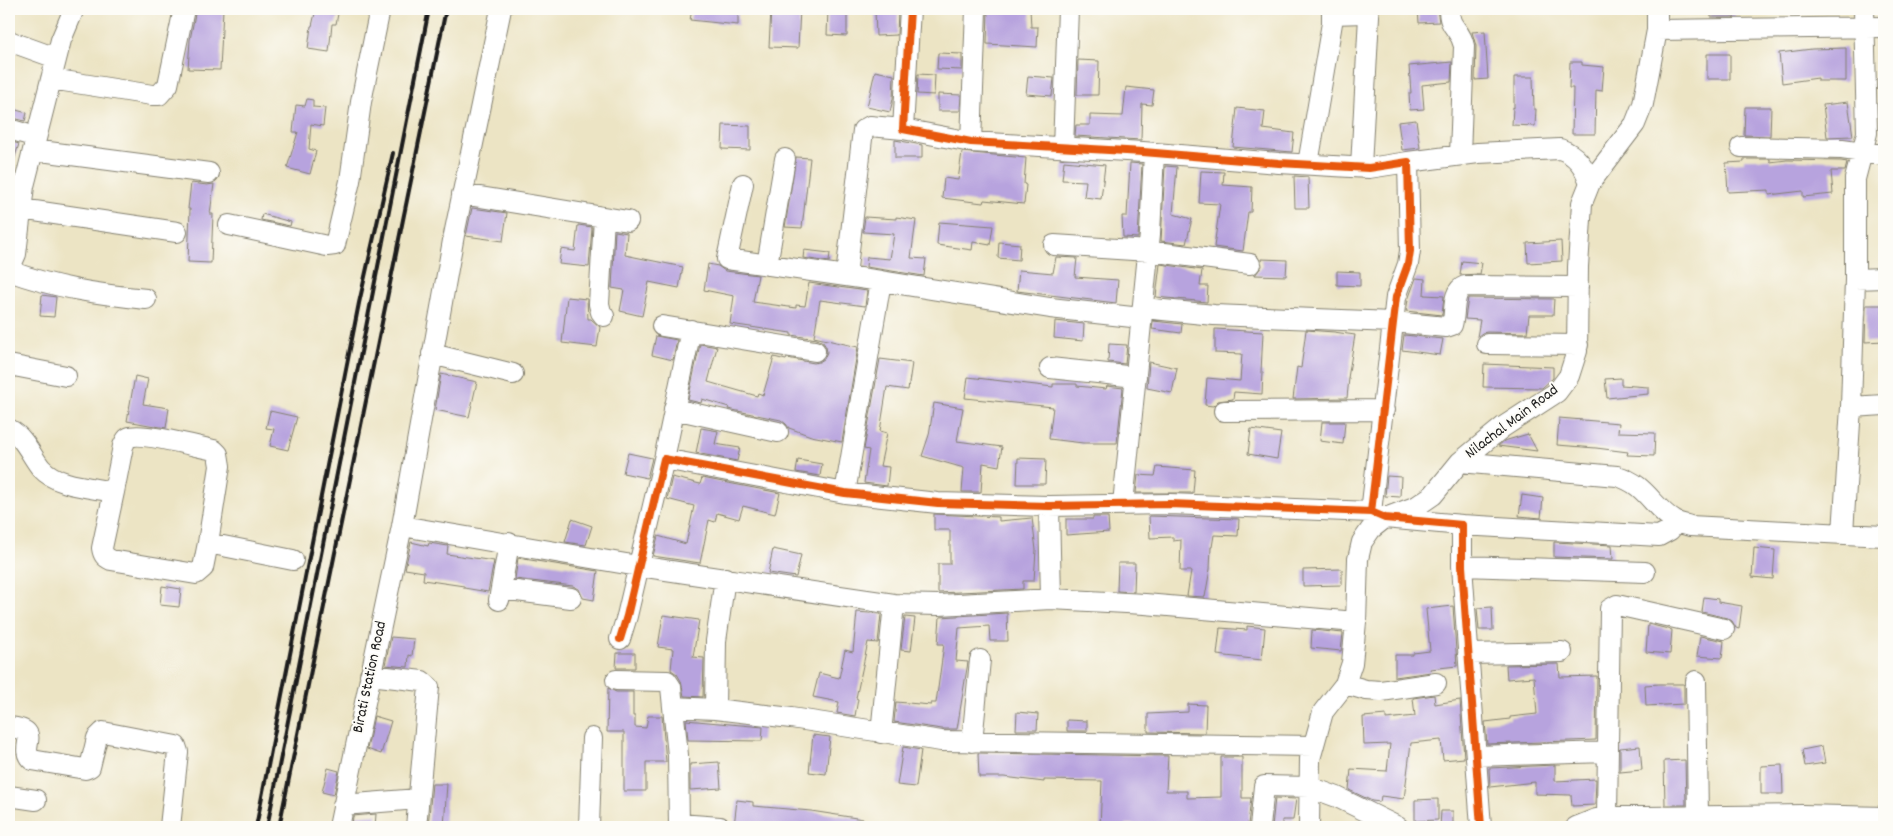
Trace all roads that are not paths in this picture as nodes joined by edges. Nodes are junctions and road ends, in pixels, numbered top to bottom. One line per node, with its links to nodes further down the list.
1 (74, 9): 14 (street)
2 (184, 9): 15 (street)
3 (380, 9): 37 (street)
4 (501, 9): 33 (street, Birati Station Road)
5 (910, 9): 17 (street)
6 (976, 9): 18 (street)
7 (1068, 9): 20 (street)
8 (1449, 9): 24 (street)
9 (1657, 9): 12 (street, Nilachal Main Road)
10 (1332, 11): 28 (street); 29 (street)
11 (1871, 21): 12 (street); 22 (street)
12 (1657, 30): 31 (street, Nilachal Main Road)
13 (9, 41): 14 (street)
14 (56, 58): 15 (street)
15 (51, 79): 19 (street)
16 (9, 128): 19 (street)
17 (903, 129): 18 (street); 45 (street)
18 (970, 142): 20 (street)
19 (35, 144): 30 (street); 34 (street)
20 (1063, 148): 23 (street)
21 (1741, 148): 22 (street)
22 (1862, 151): 25 (street); 47 (street)
23 (1154, 153): 28 (street); 40 (street)
24 (1460, 155): 27 (street); 31 (street)
25 (1884, 155)
26 (785, 159): 42 (street)
27 (1408, 162): 29 (street); 53 (street)
28 (1308, 164): 29 (street)
29 (1361, 167)
30 (209, 173)
31 (1590, 183): 49 (street, Nilachal Main Road)
32 (743, 184): 42 (street)
33 (462, 194): 35 (street); 59 (street, Birati Station Road)
34 (21, 209): 38 (street); 43 (street)
35 (604, 218): 36 (street); 52 (street)
36 (628, 221)
37 (229, 225)
38 (177, 232)
39 (1054, 245): 40 (street)
40 (1149, 251): 41 (street); 51 (street)
41 (1250, 264)
42 (767, 265): 45 (street)
43 (9, 266)
44 (9, 271): 50 (street)
45 (846, 276): 48 (street)
46 (1884, 278): 47 (street)
47 (1855, 279): 66 (street)
48 (881, 281): 51 (street); 75 (street)
49 (1578, 287): 53 (street); 57 (street, Nilachal Main Road)
50 (146, 299)
51 (1142, 313): 53 (street); 64 (street)
52 (604, 316)
53 (1393, 322): 68 (street)
54 (662, 326): 55 (street)
55 (690, 330): 58 (street); 67 (street)
56 (1487, 344): 57 (street)
57 (1578, 345): 73 (street, Nilachal Main Road)
58 (815, 351)
59 (432, 354): 62 (street); 81 (street, Birati Station Road)
60 (9, 365): 63 (street)
61 (1050, 368): 64 (street)
62 (513, 374)
63 (66, 376)
64 (1136, 377): 76 (street)
65 (1884, 405): 66 (street)
66 (1850, 407): 82 (street)
67 (674, 409): 71 (street); 72 (street)
68 (1384, 410): 69 (street); 78 (street)
69 (1224, 411)
70 (9, 429): 74 (street)
71 (778, 432)
72 (664, 459): 75 (street); 87 (street)
73 (1460, 462): 78 (street, Nilachal Main Road); 79 (street)
74 (114, 492): 84 (street); 84 (street)
75 (845, 493): 77 (street)
76 (1123, 504): 77 (street); 78 (street)
77 (1049, 506): 92 (street)
78 (1378, 515): 80 (street); 94 (street, Nilachal Main Road)
79 (1676, 522): 80 (street); 82 (street)
80 (1462, 525): 88 (street)
81 (402, 526): 85 (street); 100 (street, Birati Station Road)
82 (1843, 533): 83 (street)
83 (1884, 536)
84 (208, 543): 86 (street)
85 (509, 543): 87 (street); 91 (street)
86 (293, 560)
87 (638, 566): 90 (street); 96 (street)
88 (1462, 566): 89 (street); 98 (street)
89 (1645, 572)
90 (725, 578): 93 (street); 106 (street)
91 (571, 598)
92 (1051, 599): 93 (street); 94 (street)
93 (894, 604): 108 (street)
94 (1356, 622): 104 (street, Nilachal Main Road)
95 (1724, 629): 112 (street)
96 (620, 638)
97 (1562, 652): 98 (street)
98 (1468, 654): 113 (street)
99 (980, 660): 110 (street)
100 (370, 675): 116 (street); 118 (street, Birati Station Road)
101 (616, 680): 105 (street)
102 (1696, 681): 119 (street)
103 (1436, 683): 104 (street)
104 (1345, 684): 111 (street, Nilachal Main Road)
105 (673, 707): 106 (street); 125 (street)
106 (715, 709): 108 (street)
107 (9, 727): 126 (street)
108 (881, 733): 110 (street)
109 (592, 738): 129 (street)
110 (972, 742): 111 (street)
111 (1313, 746): 114 (street, Nilachal Main Road)
112 (1607, 752): 113 (street); 120 (street)
113 (1476, 756): 134 (street)
114 (1310, 787): 131 (street); 132 (street, Nilachal Main Road); 133 (street)
115 (9, 796): 117 (street)
116 (418, 799): 118 (street); 128 (street)
117 (36, 800)
118 (343, 805): 127 (street, Birati Station Road)
119 (1698, 816): 122 (street); 123 (street)
120 (1607, 817): 123 (street); 135 (street)
121 (1884, 817): 124 (street)
122 (1790, 821): 124 (street)
123 (1646, 822)
124 (1838, 822)
125 (679, 826): 130 (street)
126 (170, 827)
127 (339, 827)
128 (416, 827)
129 (589, 827)
130 (720, 827)
131 (1260, 827)
132 (1309, 827)
133 (1398, 827)
134 (1481, 827)
135 (1576, 827)

